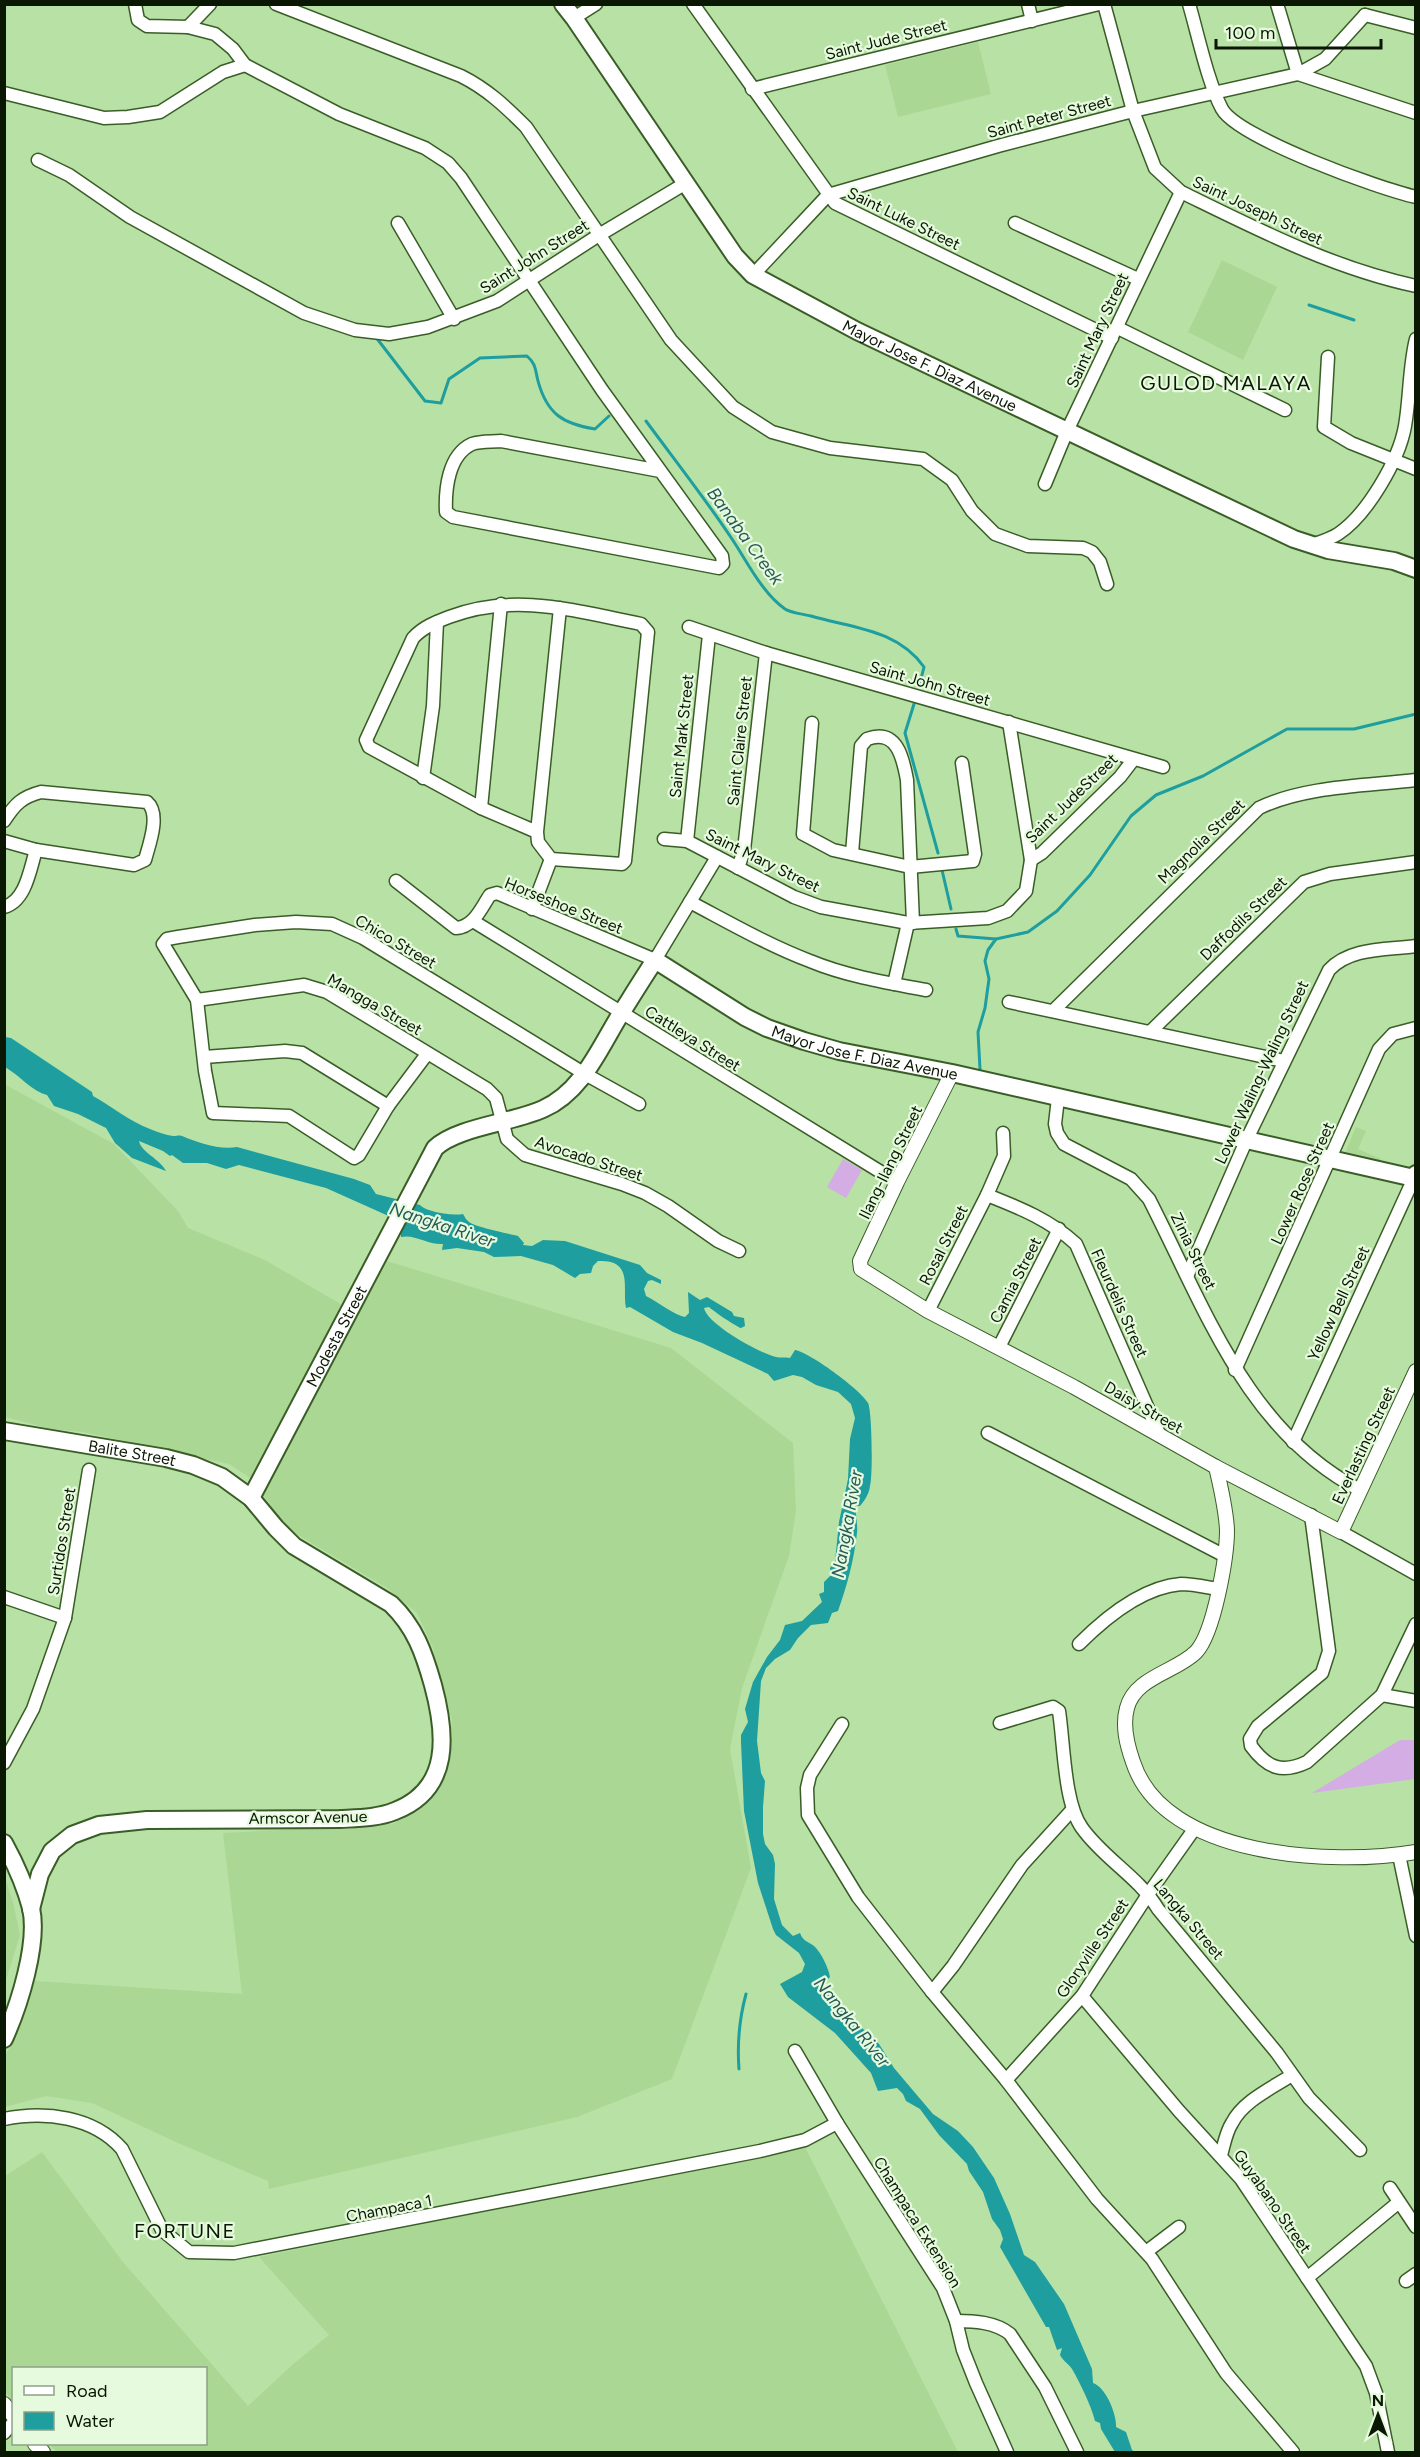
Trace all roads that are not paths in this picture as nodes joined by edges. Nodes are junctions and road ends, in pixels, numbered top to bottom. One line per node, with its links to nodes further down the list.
1 (135, 4): 15 (street)
2 (210, 4): 15 (street)
3 (276, 4): 31 (street)
4 (562, 4): 13 (main road, Mayor Jose F. Diaz Avenue)
5 (596, 4): 13 (street)
6 (693, 4): 19 (street, Saint Luke Street)
7 (1028, 4): 14 (street)
8 (1099, 4): 14 (street, Saint Jude Street)
9 (1104, 4): 22 (street, Saint Joseph Street)
10 (1189, 4): 21 (street)
11 (1277, 4): 18 (street)
12 (1364, 10): 16 (street); 18 (street, Saint Peter Street)
13 (574, 18): 25 (main road, Mayor Jose F. Diaz Avenue)
14 (1032, 21): 19 (street, Saint Jude Street)
15 (188, 27): 17 (street)
16 (1416, 28)
17 (245, 65): 20 (street); 34 (street)
18 (1298, 74): 21 (street, Saint Peter Street); 23 (street)
19 (752, 89): 27 (street, Saint Luke Street)
20 (4, 93)
21 (1216, 94): 22 (street, Saint Peter Street); 28 (street)
22 (1133, 111): 26 (street, Saint Joseph Street); 27 (street, Saint Peter Street)
23 (1416, 113)
24 (38, 160): 36 (street, Saint John Street)
25 (686, 183): 31 (street, Saint John Street); 32 (main road, Mayor Jose F. Diaz Avenue)
26 (1181, 192): 33 (street, Saint Mary Street); 35 (street, Saint Joseph Street)
27 (828, 195): 32 (street); 37 (street, Saint Luke Street)
28 (1416, 197)
29 (398, 223): 36 (street)
30 (1015, 223): 33 (street)
31 (598, 235): 34 (street, Saint John Street); 48 (street)
32 (753, 275): 41 (main road, Mayor Jose F. Diaz Avenue)
33 (1138, 279): 37 (street, Saint Mary Street)
34 (528, 281): 36 (street, Saint John Street); 44 (street)
35 (1416, 286)
36 (454, 319)
37 (1115, 333): 40 (street, Saint Luke Street); 41 (street, Saint Mary Street)
38 (1414, 344): 42 (street)
39 (1328, 357): 42 (street)
40 (1285, 410)
41 (1067, 432): 45 (street, Saint Mary Street); 46 (main road, Mayor Jose F. Diaz Avenue)
42 (1394, 461): 43 (street); 46 (street)
43 (1416, 469)
44 (660, 471): 44 (street)
45 (1046, 483)
46 (1312, 545): 47 (main road, Mayor Jose F. Diaz Avenue)
47 (1416, 569)
48 (1107, 584)
49 (501, 604): 50 (street); 51 (street); 62 (street)
50 (560, 608): 64 (street); 71 (street)
51 (437, 621): 60 (street); 60 (street)
52 (689, 627): 53 (street, Saint John Street)
53 (709, 635): 54 (street, Saint John Street); 67 (street, Saint Mark Street)
54 (766, 653): 55 (street, Saint John Street); 75 (street, Saint Claire Street)
55 (1009, 722): 57 (street, Saint John Street); 72 (street, Saint Mary Street)
56 (812, 723): 69 (street)
57 (1133, 760): 59 (street, Saint John Street); 72 (street, Saint JudeStreet)
58 (962, 763): 74 (street)
59 (1163, 767)
60 (423, 778): 62 (street)
61 (1416, 780): 88 (street, Magnolia Street)
62 (481, 807): 64 (street)
63 (4, 821): 68 (street)
64 (537, 832): 71 (street)
65 (664, 839): 67 (street, Saint Mary Street)
66 (4, 841): 68 (street)
67 (687, 841): 70 (street, Saint Mary Street)
68 (36, 849): 78 (street)
69 (852, 853): 74 (street); 74 (street)
70 (717, 857): 75 (street, Saint Mary Street); 77 (street)
71 (551, 859): 79 (street)
72 (1030, 860): 81 (street, Saint Mary Street)
73 (1416, 862): 91 (street, Daffodils Street)
74 (909, 867): 81 (street)
75 (738, 868): 81 (street, Saint Mary Street)
76 (396, 880): 80 (street)
77 (690, 902): 83 (street); 84 (street)
78 (4, 907)
79 (532, 909): 80 (street, Horseshoe Street); 83 (street, Horseshoe Street)
80 (473, 921): 89 (street, Cattleya Street)
81 (910, 923): 84 (street)
82 (1416, 946): 94 (street, Lower Waling-Waling Street)
83 (655, 960): 89 (main road); 96 (main road, Mayor Jose F. Diaz Avenue)
84 (894, 984): 85 (street)
85 (926, 990)
86 (197, 1000): 92 (street, Mangga Street); 93 (street); 95 (street, Chico Street)
87 (1009, 1002): 88 (street)
88 (1053, 1011): 91 (street)
89 (621, 1013): 95 (main road); 105 (street, Cattleya Street)
90 (1416, 1028): 103 (street, Lower Rose Street)
91 (1150, 1032): 94 (street)
92 (427, 1054): 99 (street); 100 (street, Mangga Street)
93 (204, 1057): 99 (street); 99 (street)
94 (1284, 1061): 102 (street, Lower Waling-Waling Street)
95 (585, 1074): 98 (street); 100 (main road)
96 (952, 1074): 97 (main road, Mayor Jose F. Diaz Avenue); 105 (street, Ilang-Ilang Street)
97 (1058, 1098): 102 (main road, Mayor Jose F. Diaz Avenue); 110 (street, Zinia Street)
98 (639, 1104)
99 (388, 1106)
100 (504, 1123): 108 (street, Avocado Street); 122 (main road, Modesta Street)
101 (1003, 1133): 106 (street, Rosal Street)
102 (1246, 1141): 103 (main road, Mayor Jose F. Diaz Avenue); 110 (street, Lower Waling-Waling Street)
103 (1331, 1160): 104 (main road, Mayor Jose F. Diaz Avenue); 113 (street, Lower Rose Street)
104 (1415, 1177): 118 (street, Yellow Bell Street)
105 (897, 1182): 109 (street, Ilang-Ilang Street)
106 (987, 1195): 107 (street, Fleurdelis Street); 111 (street, Rosal Street)
107 (1059, 1229): 112 (street, Camia Street); 117 (street, Fleurdelis Street)
108 (739, 1251)
109 (860, 1265): 111 (street, Daisy Street)
110 (1188, 1274): 113 (street, Zinia Street)
111 (928, 1311): 112 (street, Daisy Street)
112 (999, 1347): 117 (street, Daisy Street)
113 (1235, 1370): 118 (street, Zinia Street)
114 (1416, 1371): 121 (street, Everlasting Street)
115 (4, 1431): 122 (main road, Balite Street)
116 (988, 1433): 125 (street)
117 (1160, 1436): 119 (street, Daisy Street)
118 (1293, 1442): 121 (street, Zinia Street)
119 (1216, 1467): 123 (street, Daisy Street); 125 (street)
120 (89, 1470): 129 (street, Surtidos Street)
121 (1360, 1490): 124 (street, Everlasting Street)
122 (251, 1498): 143 (main road, Armscor Avenue)
123 (1312, 1528): 124 (street, Daisy Street); 132 (street)
124 (1341, 1532): 126 (street, Daisy Street)
125 (1225, 1556): 127 (street)
126 (1414, 1570)
127 (1218, 1589): 131 (street); 138 (street)
128 (4, 1597): 129 (street)
129 (65, 1618): 136 (street, Surtidos Street)
130 (1416, 1624): 132 (street)
131 (1079, 1644)
132 (1382, 1695): 133 (street)
133 (1416, 1701)
134 (1000, 1723): 137 (street, Langka Street)
135 (842, 1724): 145 (street)
136 (4, 1763)
137 (1072, 1810): 142 (street, Langka Street); 145 (street)
138 (1195, 1828): 141 (street); 142 (street, Gloryville Street)
139 (4, 1843): 143 (main road)
140 (1416, 1852): 141 (street)
141 (1399, 1855): 144 (street)
142 (1149, 1893): 146 (street, Gloryville Street); 149 (street, Langka Street)
143 (31, 1909): 147 (main road)
144 (1416, 1936)
145 (932, 1992): 150 (street)
146 (1082, 1996): 150 (street, Gloryville Street); 154 (street, Guyabano Street)
147 (4, 2039)
148 (795, 2051): 152 (street, Champaca Extension)
149 (1292, 2075): 153 (street, Langka Street); 154 (street)
150 (1006, 2080): 159 (street)
151 (4, 2119): 152 (street, Champaca 1)
152 (837, 2124): 161 (street, Champaca Extension)
153 (1360, 2150)
154 (1221, 2155): 160 (street, Guyabano Street)
155 (1390, 2188): 156 (street)
156 (1399, 2202): 158 (street); 160 (street)
157 (1179, 2227): 159 (street)
158 (1416, 2227)
159 (1146, 2252): 164 (street)
160 (1307, 2278): 165 (street, Guyabano Street)
161 (956, 2321): 162 (street, Champaca Extension); 163 (street)
162 (1007, 2452)
163 (1077, 2452)
164 (1293, 2452)
165 (1388, 2452)

